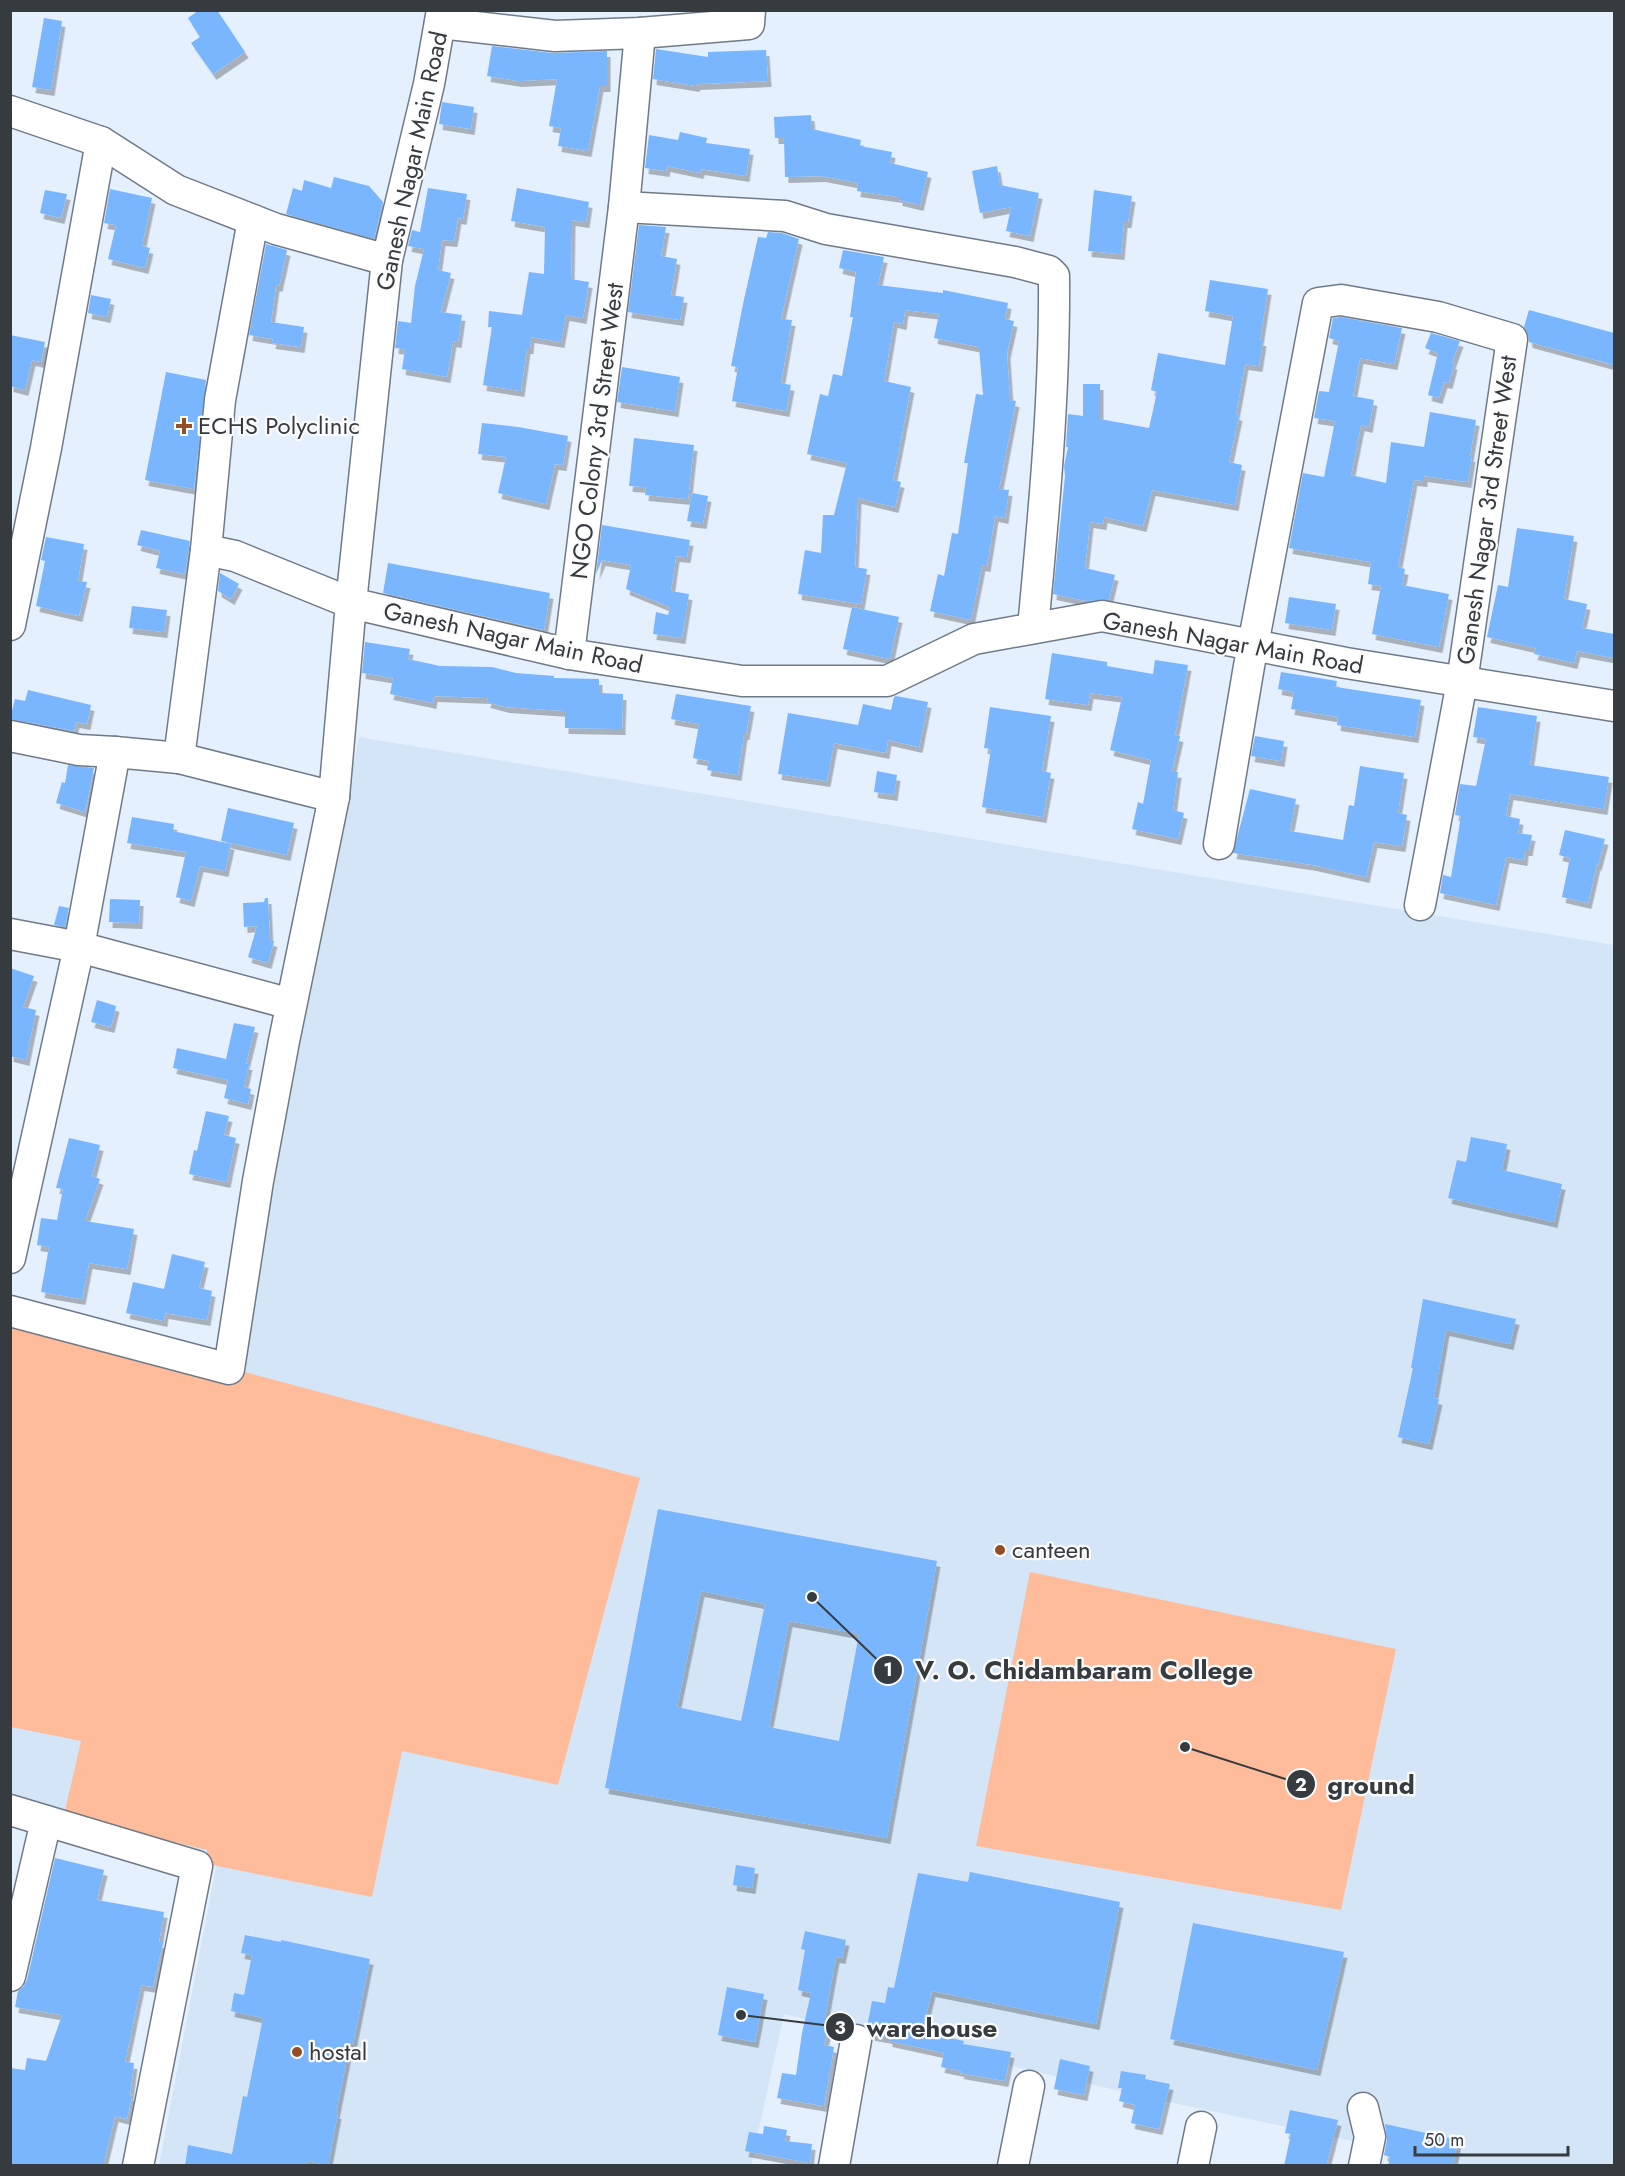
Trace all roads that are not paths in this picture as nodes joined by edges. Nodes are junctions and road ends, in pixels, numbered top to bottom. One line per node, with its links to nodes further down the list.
1 (750, 10): 3 (street)
2 (441, 17): 3 (street); 8 (street, Ganesh Nagar Main Road)
3 (640, 33): 6 (street, NGO Colony 3rd Street West)
4 (10, 111): 5 (street)
5 (101, 142): 7 (street); 11 (street)
6 (624, 207): 12 (street); 14 (street, NGO Colony 3rd Street West)
7 (253, 220): 8 (street); 9 (street)
8 (387, 260): 10 (street, Ganesh Nagar Main Road)
9 (206, 550): 10 (street); 19 (street)
10 (351, 603): 14 (street, Ganesh Nagar Main Road); 20 (street)
11 (10, 625)
12 (1033, 628): 13 (street, Ganesh Nagar Main Road); 14 (street, Ganesh Nagar Main Road)
13 (1254, 645): 15 (street, Ganesh Nagar Main Road); 15 (street, Ganesh Nagar 3rd Street West); 21 (street)
14 (569, 654)
15 (1462, 682): 16 (street, Ganesh Nagar Main Road); 22 (street, Ganesh Nagar 3rd Street West)
16 (1614, 706)
17 (10, 736): 18 (street)
18 (115, 752): 19 (street); 24 (street)
19 (179, 758): 20 (street)
20 (334, 797): 25 (street)
21 (1219, 844)
22 (1420, 905)
23 (10, 934): 24 (street)
24 (79, 947): 25 (street); 26 (street)
25 (291, 1004): 27 (street)
26 (10, 1258)
27 (10, 1311)
28 (10, 1810): 29 (street)
29 (46, 1821): 30 (street); 37 (street)
30 (15, 1932): 31 (street)
31 (10, 1976)
32 (856, 2040): 38 (street)
33 (1029, 2086): 39 (street)
34 (1363, 2108): 36 (street)
35 (1201, 2127): 40 (street)
36 (1367, 2151)
37 (138, 2166)
38 (834, 2166)
39 (1013, 2166)
40 (1193, 2166)

